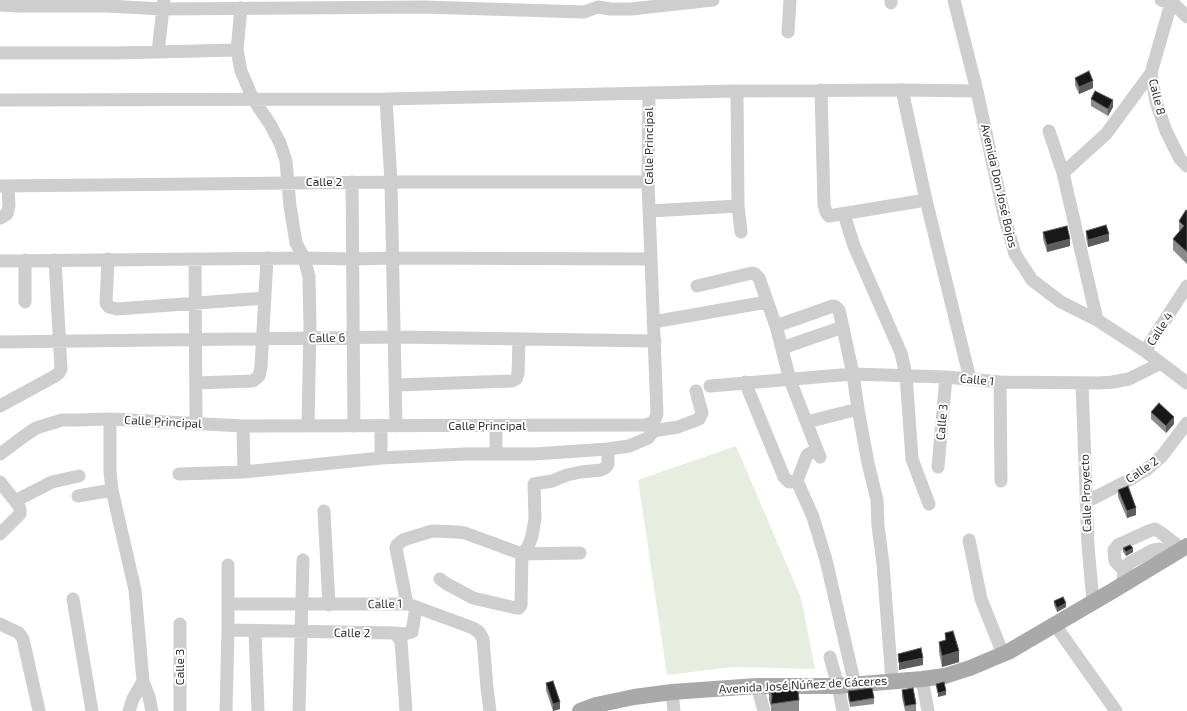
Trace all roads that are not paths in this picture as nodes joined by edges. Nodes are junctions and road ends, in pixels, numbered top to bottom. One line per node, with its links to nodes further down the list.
1 (713, 0): 6 (street)
2 (790, 0): 12 (street)
3 (954, 0): 20 (street, Avenida Don José Bojos)
4 (1168, 1): 11 (street); 16 (street, Calle 8)
5 (107, 3): 7 (street); 9 (street)
6 (597, 3): 8 (street)
7 (163, 4): 10 (street); 14 (street)
8 (423, 4): 10 (street)
9 (0, 5)
10 (241, 8): 13 (street)
11 (1187, 17)
12 (788, 32)
13 (237, 50): 14 (street); 22 (street)
14 (158, 52): 15 (street)
15 (0, 53)
16 (1151, 73): 26 (street, Calle 8); 27 (street)
17 (821, 90): 18 (street); 19 (street); 36 (street)
18 (902, 90): 20 (street); 33 (street)
19 (737, 91): 21 (street); 34 (street)
20 (977, 91): 55 (street, Avenida Don José Bojos)
21 (649, 93): 23 (street); 30 (street, Calle Principal)
22 (253, 99): 23 (street); 24 (street); 31 (street)
23 (386, 99): 29 (street)
24 (0, 100)
25 (1050, 131): 27 (street)
26 (1187, 166)
27 (1063, 173): 55 (street)
28 (352, 182): 29 (street, Calle 2); 31 (street, Calle 2); 44 (street)
29 (391, 182): 30 (street, Calle 2); 41 (street)
30 (648, 182): 35 (street, Calle Principal)
31 (288, 183): 32 (street, Calle 2); 40 (street)
32 (4, 186): 37 (street)
33 (926, 200): 36 (street); 74 (street)
34 (738, 206): 35 (street); 38 (street)
35 (650, 211): 47 (street, Calle Principal)
36 (844, 214): 72 (street)
37 (0, 218)
38 (741, 232)
39 (267, 258): 40 (street); 43 (street); 51 (street)
40 (304, 258): 44 (street); 62 (street)
41 (393, 258): 44 (street); 47 (street); 60 (street)
42 (108, 259): 43 (street); 46 (street); 53 (street)
43 (195, 259): 53 (street)
44 (352, 259): 59 (street)
45 (24, 260): 46 (street); 48 (street); 52 (street)
46 (54, 260): 67 (street)
47 (651, 260): 56 (street, Calle Principal)
48 (0, 261)
49 (697, 286): 54 (street)
50 (1187, 286): 69 (street, Calle 4)
51 (264, 298): 53 (street); 61 (street)
52 (25, 302)
53 (195, 302): 64 (street)
54 (767, 302): 56 (street); 57 (street)
55 (1097, 320): 69 (street, Avenida Don José Bojos)
56 (653, 322): 65 (street, Calle Principal)
57 (776, 326): 58 (street); 68 (street)
58 (843, 327): 68 (street); 71 (street)
59 (353, 338): 60 (street, Calle 6); 62 (street, Calle 6); 92 (street)
60 (395, 338): 63 (street, Calle 6); 81 (street)
61 (262, 339): 62 (street, Calle 6); 64 (street, Calle 6); 78 (street)
62 (310, 339): 91 (street)
63 (519, 339): 65 (street, Calle 6); 81 (street)
64 (196, 340): 67 (street, Calle 6); 78 (street)
65 (655, 341): 96 (street, Calle Principal)
66 (0, 342): 67 (street, Calle 6)
67 (59, 342): 84 (street)
68 (782, 348): 75 (street)
69 (1145, 351): 70 (street, Avenida Don José Bojos)
70 (1161, 363): 79 (street, Calle 1); 80 (street, Avenida Don José Bojos)
71 (853, 374): 72 (street, Calle 1); 75 (street, Calle 1); 85 (street)
72 (906, 375): 73 (street, Calle 1); 112 (street)
73 (946, 377): 74 (street, Calle 1); 101 (street, Calle 3)
74 (970, 379): 77 (street, Calle 1)
75 (790, 380): 76 (street, Calle 1); 87 (street)
76 (745, 382): 82 (street, Calle 1); 106 (street)
77 (1000, 382): 79 (street, Calle 1); 105 (street)
78 (196, 383): 89 (street)
79 (1082, 383): 111 (street, Calle Proyecto)
80 (1187, 383)
81 (396, 385): 94 (street)
82 (710, 386)
83 (696, 391): 96 (street)
84 (0, 406)
85 (858, 409): 87 (street); 140 (street)
86 (110, 419): 89 (street, Calle Principal); 98 (street, Calle Principal); 108 (street)
87 (807, 422): 106 (street)
88 (1187, 423): 111 (street, Calle 2)
89 (196, 424): 90 (street, Calle Principal)
90 (243, 426): 91 (street, Calle Principal); 102 (street)
91 (308, 426): 92 (street, Calle Principal)
92 (354, 426): 93 (street, Calle Principal)
93 (381, 426): 94 (street, Calle Principal); 100 (street)
94 (396, 426): 95 (street, Calle Principal)
95 (496, 426): 96 (street, Calle Principal); 99 (street)
96 (652, 427): 97 (street)
97 (608, 449): 99 (street); 118 (street)
98 (0, 452)
99 (496, 454): 100 (street)
100 (381, 458): 102 (street)
101 (938, 467)
102 (244, 472): 103 (street)
103 (178, 474)
104 (79, 476): 110 (street)
105 (1001, 480)
106 (797, 481): 141 (street)
107 (0, 482): 110 (street)
108 (112, 490): 109 (street); 139 (street)
109 (78, 496)
110 (15, 501): 114 (street)
111 (1086, 502): 124 (street, Calle Proyecto)
112 (930, 504)
113 (324, 511): 127 (street)
114 (0, 534)
115 (969, 540): 136 (street)
116 (1181, 550): 122 (main road, Avenida José Núñez de Cáceres); 122 (street)
117 (580, 553): 118 (street)
118 (522, 554): 121 (street); 128 (street)
119 (302, 560): 126 (street)
120 (228, 565): 125 (street)
121 (440, 578)
122 (1123, 578): 124 (main road, Avenida José Núñez de Cáceres)
123 (73, 599): 146 (street)
124 (1093, 602): 131 (main road, Avenida José Núñez de Cáceres)
125 (228, 604): 126 (street, Calle 1); 132 (street)
126 (302, 605): 127 (street, Calle 1); 134 (street)
127 (328, 605): 128 (street, Calle 1)
128 (412, 606): 135 (street, Calle 2); 154 (street, Calle 1)
129 (0, 624): 145 (street)
130 (180, 624): 149 (street, Calle 3)
131 (1055, 625): 136 (main road, Avenida José Núñez de Cáceres); 160 (street)
132 (228, 630): 133 (street, Calle 2); 150 (street)
133 (254, 631): 134 (street, Calle 2); 151 (street)
134 (301, 632): 135 (street, Calle 2); 152 (street)
135 (395, 633): 153 (street)
136 (1002, 654): 138 (main road, Avenida José Núñez de Cáceres)
137 (830, 657): 143 (street)
138 (922, 679): 140 (main road, Avenida José Núñez de Cáceres); 159 (street)
139 (143, 681): 147 (street); 148 (street)
140 (892, 681): 141 (main road, Avenida José Núñez de Cáceres)
141 (855, 685): 143 (main road, Avenida José Núñez de Cáceres)
142 (757, 686): 143 (main road, Avenida José Núñez de Cáceres); 144 (main road, Avenida José Núñez de Cáceres); 157 (street)
143 (838, 686): 158 (street)
144 (672, 692): 155 (main road, Avenida José Núñez de Cáceres); 156 (street)
145 (39, 711)
146 (92, 711)
147 (129, 711)
148 (152, 711)
149 (180, 711)
150 (226, 711)
151 (258, 711)
152 (299, 711)
153 (406, 711)
154 (490, 711)
155 (580, 711)
156 (674, 711)
157 (764, 711)
158 (843, 711)
159 (928, 711)
160 (1116, 711)

